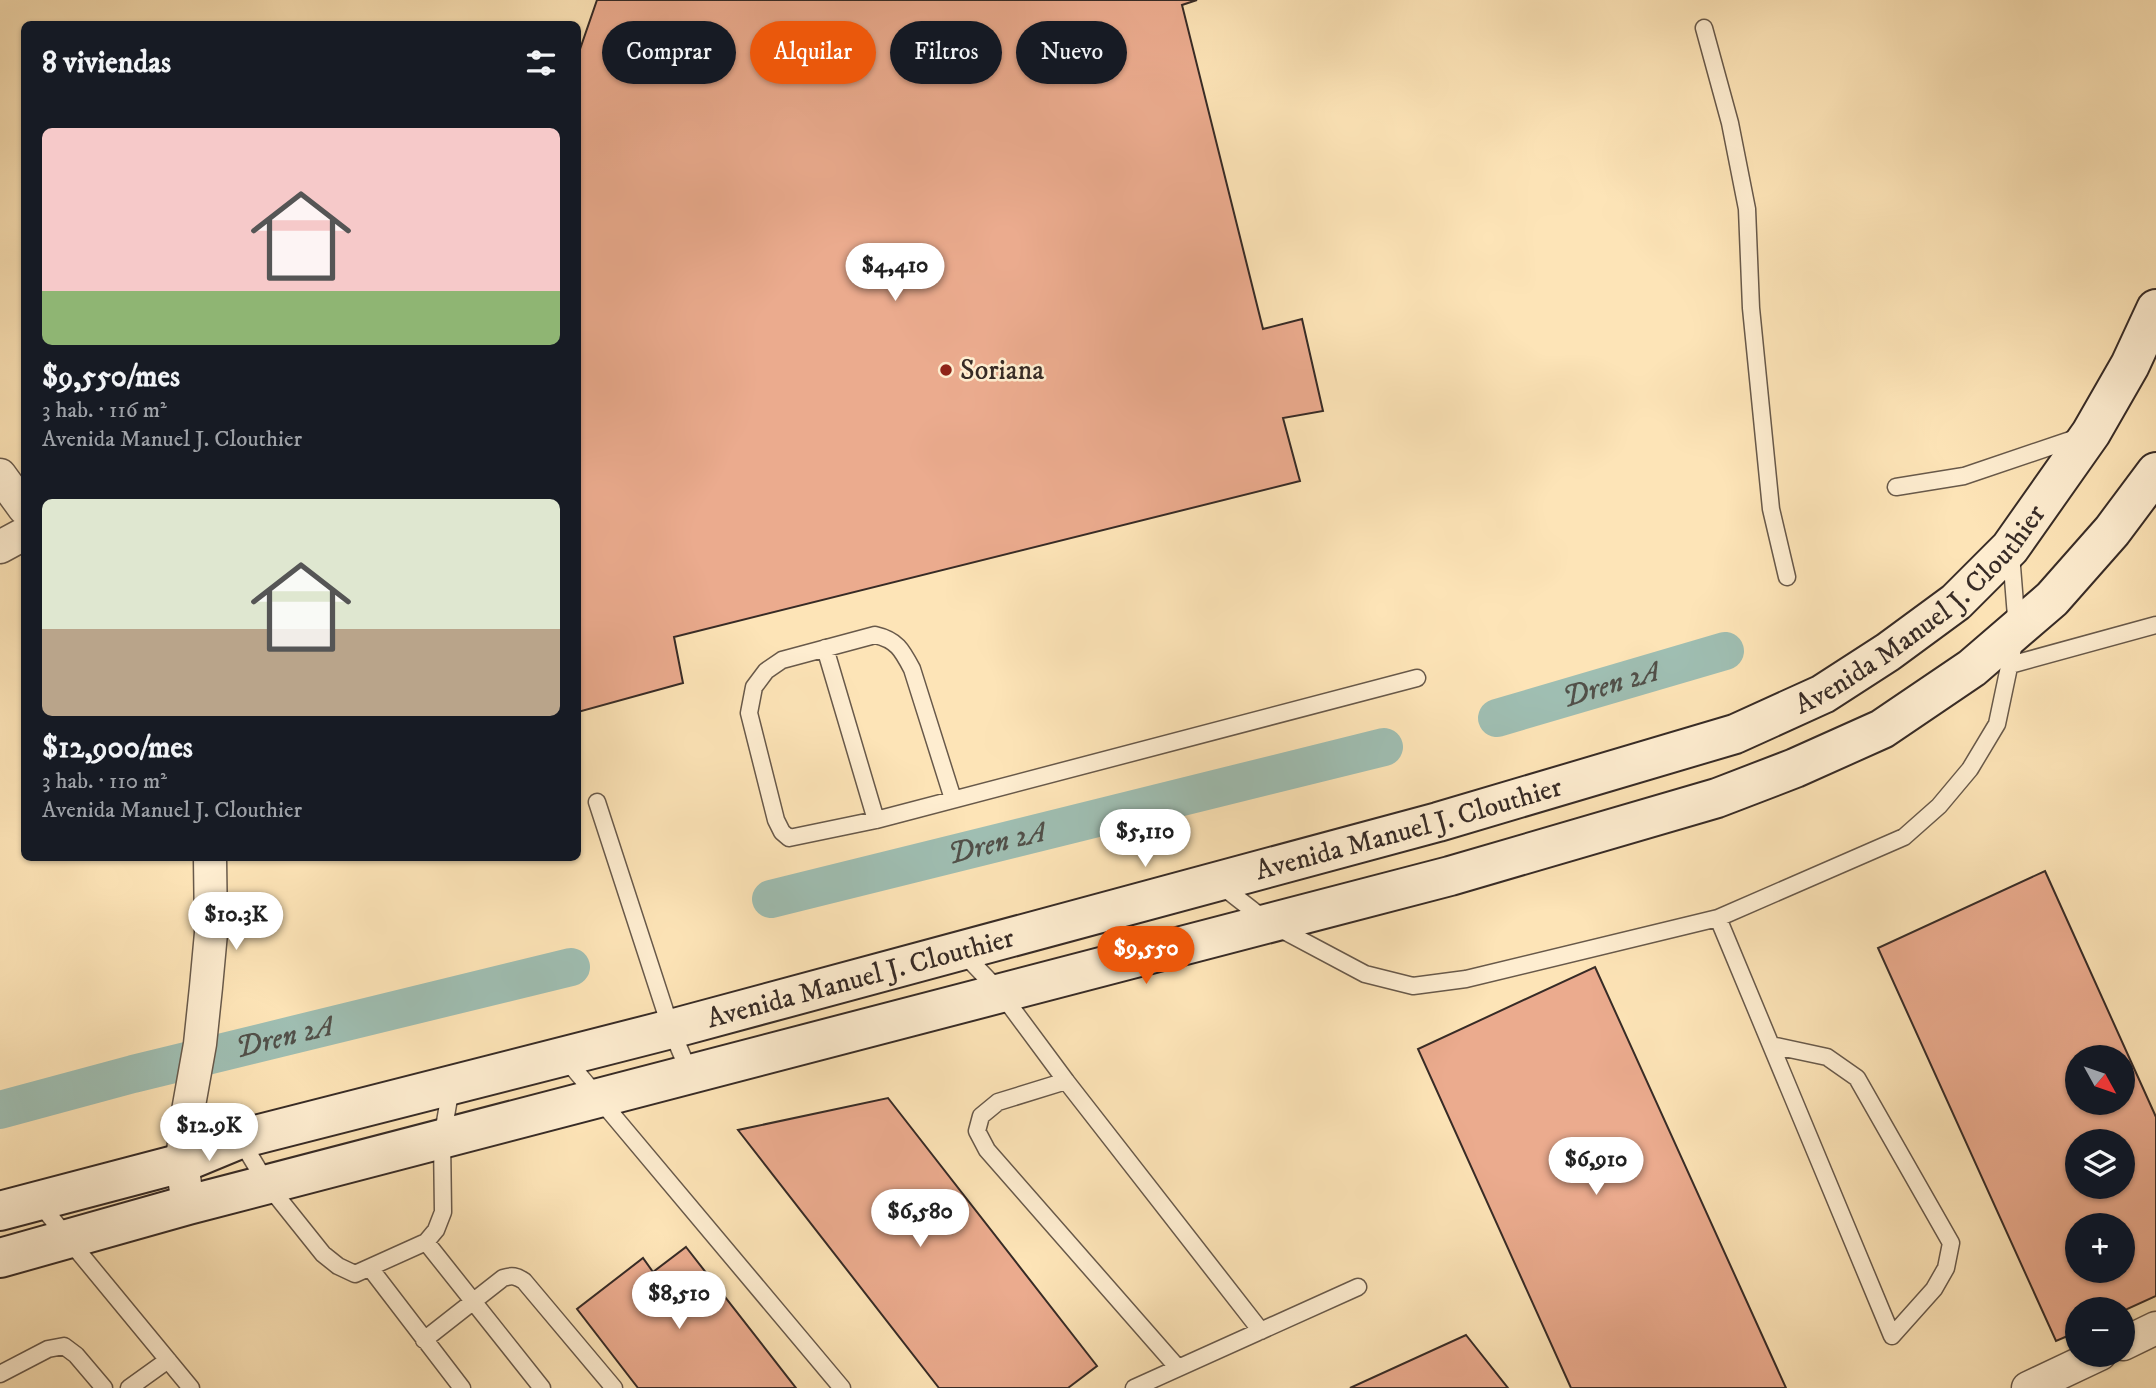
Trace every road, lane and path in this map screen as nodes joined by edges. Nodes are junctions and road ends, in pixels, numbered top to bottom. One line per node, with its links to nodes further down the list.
1 (1704, 28): 11 (lane)
2 (2156, 309): 3 (main road, Avenida Manuel J. Clouthier)
3 (2091, 433): 6 (lane); 10 (main road, Avenida Manuel J. Clouthier)
4 (2156, 472): 13 (main road, Avenida Manuel J. Clouthier)
5 (0, 475): 7 (street)
6 (1895, 487)
7 (21, 504)
8 (21, 536): 9 (street)
9 (0, 547)
10 (2010, 548): 13 (lane); 20 (main road, Avenida Manuel J. Clouthier)
11 (1787, 577)
12 (2156, 625): 13 (lane)
13 (2014, 647): 21 (lane); 22 (main road, Avenida Manuel J. Clouthier)
14 (825, 648): 16 (lane); 18 (lane); 18 (lane)
15 (1417, 678): 16 (lane)
16 (953, 799): 18 (lane)
17 (597, 802): 25 (lane)
18 (876, 820)
19 (210, 861): 34 (street)
20 (1216, 881): 22 (lane); 23 (main road, Avenida Manuel J. Clouthier)
21 (1718, 918): 22 (lane); 26 (lane)
22 (1269, 923): 24 (main road, Avenida Manuel J. Clouthier)
23 (960, 950): 24 (lane); 25 (main road, Avenida Manuel J. Clouthier)
24 (1000, 992): 28 (main road, Avenida Manuel J. Clouthier); 29 (lane)
25 (671, 1028): 27 (main road, Avenida Manuel J. Clouthier); 28 (lane)
26 (1771, 1045): 26 (lane)
27 (564, 1056): 30 (main road, Avenida Manuel J. Clouthier); 31 (lane)
28 (690, 1074): 31 (main road, Avenida Manuel J. Clouthier)
29 (1066, 1081): 46 (lane); 51 (lane)
30 (452, 1085): 32 (main road, Avenida Manuel J. Clouthier); 33 (lane)
31 (600, 1098): 33 (main road, Avenida Manuel J. Clouthier); 59 (lane)
32 (240, 1139): 34 (main road, Avenida Manuel J. Clouthier); 35 (lane)
33 (442, 1139): 35 (main road, Avenida Manuel J. Clouthier); 40 (lane)
34 (182, 1163): 36 (main road, Avenida Manuel J. Clouthier); 37 (street)
35 (267, 1184): 37 (main road, Avenida Manuel J. Clouthier); 42 (lane)
36 (38, 1201): 38 (main road, Avenida Manuel J. Clouthier); 39 (lane)
37 (188, 1205): 39 (main road, Avenida Manuel J. Clouthier)
38 (0, 1211)
39 (68, 1239): 41 (main road, Avenida Manuel J. Clouthier); 49 (lane)
40 (426, 1242): 42 (lane); 44 (lane)
41 (0, 1258)
42 (370, 1268): 48 (lane)
43 (1358, 1287): 46 (lane)
44 (474, 1302): 48 (lane); 57 (lane); 58 (lane)
45 (2156, 1328): 47 (street)
46 (1261, 1331): 51 (lane)
47 (2135, 1338)
48 (424, 1340): 56 (lane)
49 (168, 1360): 54 (lane); 55 (lane)
50 (2072, 1367): 61 (street)
51 (1178, 1368): 60 (lane)
52 (0, 1374): 53 (lane)
53 (104, 1388)
54 (129, 1388)
55 (191, 1388)
56 (462, 1388)
57 (542, 1388)
58 (614, 1388)
59 (842, 1388)
60 (1134, 1388)
61 (2028, 1388)

